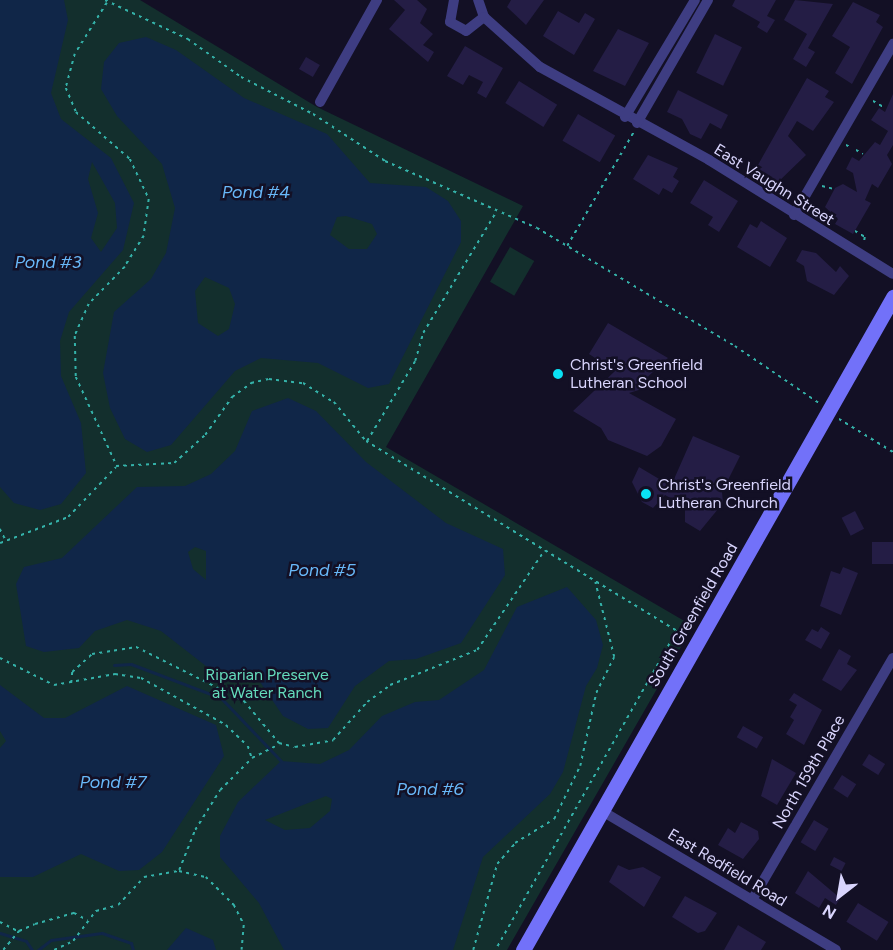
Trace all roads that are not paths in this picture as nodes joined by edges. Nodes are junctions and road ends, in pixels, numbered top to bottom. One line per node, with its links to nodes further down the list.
1 (377, 0): 9 (street)
2 (454, 0): 6 (street)
3 (478, 0): 6 (street)
4 (695, 0): 7 (street)
5 (708, 0): 7 (street)
6 (484, 17): 10 (street, East Vaughn Street)
7 (677, 42): 10 (street); 11 (street)
8 (893, 44): 12 (street)
9 (320, 102)
10 (625, 117): 11 (street, East Vaughn Street)
11 (635, 128): 12 (street, East Vaughn Street)
12 (794, 215): 13 (street, East Vaughn Street)
13 (893, 274)
14 (893, 297): 16 (main road, South Greenfield Road)
15 (893, 658): 17 (street, North 159th Place)
16 (602, 811): 17 (street, East Redfield Road); 18 (main road, South Greenfield Road)
17 (752, 900): 19 (street, East Redfield Road)
18 (522, 950)
19 (836, 950)

